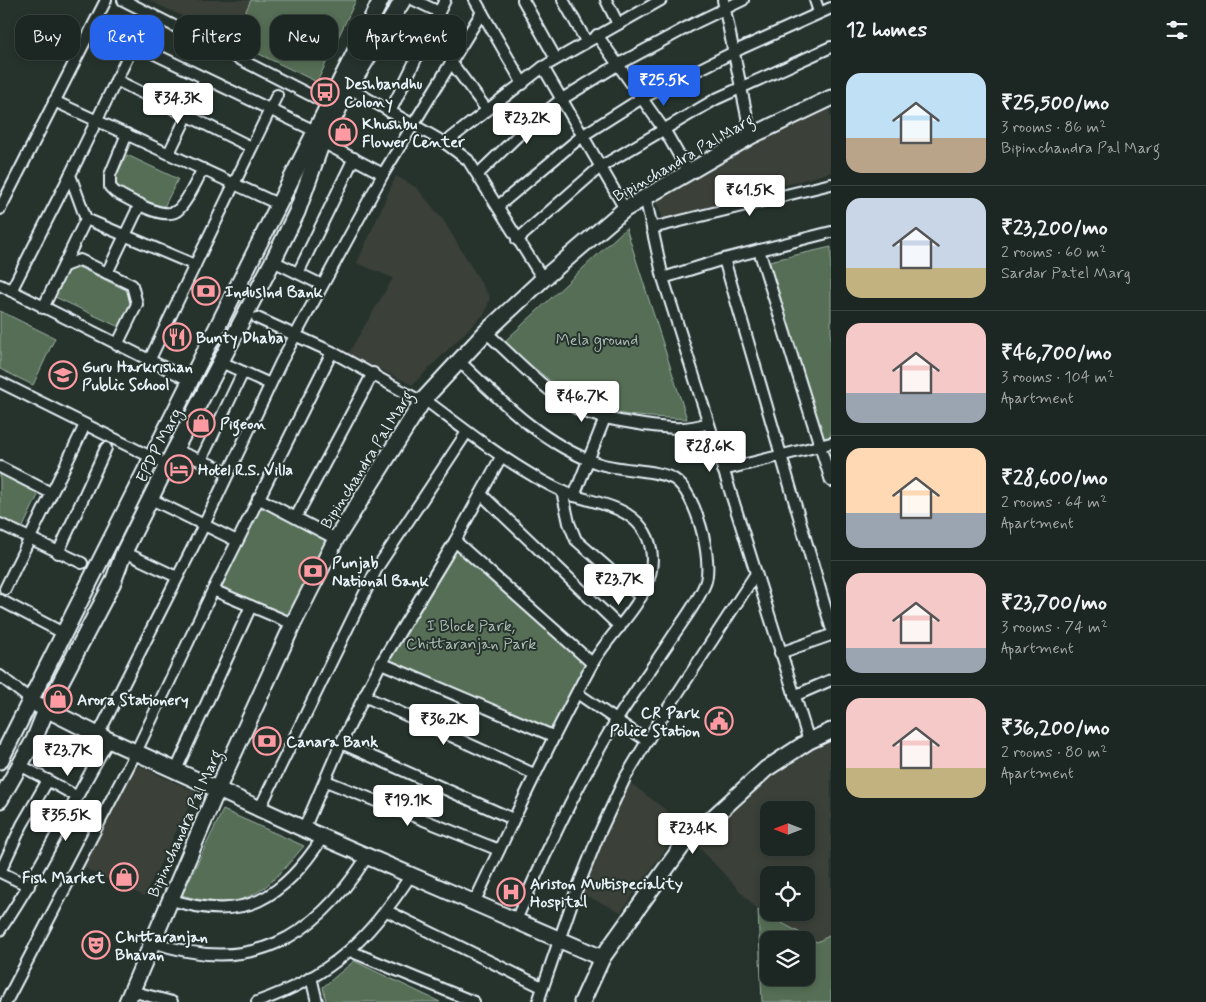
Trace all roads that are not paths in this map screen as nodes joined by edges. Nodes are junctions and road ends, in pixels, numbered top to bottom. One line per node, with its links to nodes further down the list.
1 (106, 0): 19 (street)
2 (123, 0): 42 (street)
3 (382, 0): 35 (street, EPDP Marg)
4 (403, 0): 35 (street, EPDP Marg)
5 (414, 0): 16 (street)
6 (445, 0): 16 (street)
7 (475, 0): 17 (street)
8 (523, 0): 27 (street)
9 (563, 0): 23 (street)
10 (606, 0): 20 (street)
11 (661, 0): 20 (street)
12 (743, 0): 14 (street)
13 (816, 0): 18 (street)
14 (724, 4): 25 (street); 30 (street)
15 (831, 8): 18 (street)
16 (439, 12): 45 (street)
17 (482, 12): 29 (street); 34 (street)
18 (819, 12): 25 (street)
19 (99, 15)
20 (618, 24): 22 (street)
21 (90, 33): 41 (street)
22 (597, 35): 23 (street); 30 (street)
23 (586, 41): 27 (street)
24 (831, 47): 36 (street)
25 (735, 52): 36 (street); 38 (street)
26 (164, 58): 32 (street)
27 (556, 59): 31 (street)
28 (126, 60): 33 (street)
29 (451, 62): 44 (street); 48 (street)
30 (619, 64): 38 (street); 40 (street)
31 (542, 67): 34 (street); 40 (street)
32 (205, 78): 43 (street); 46 (street)
33 (116, 80): 46 (street); 47 (street)
34 (523, 84): 44 (street)
35 (345, 85): 42 (street, EPDP Marg); 45 (street)
36 (742, 87): 49 (street); 52 (street)
37 (278, 95): 43 (street)
38 (642, 98): 49 (street); 51 (street)
39 (831, 98): 52 (street, Bipinchandra Pal Marg)
40 (562, 100): 51 (street); 63 (street)
41 (54, 101): 47 (street); 70 (street)
42 (334, 107): 53 (street, EPDP Marg)
43 (270, 110): 53 (street); 55 (street)
44 (487, 110): 54 (street)
45 (390, 112): 48 (street)
46 (187, 115): 55 (street); 56 (street)
47 (97, 121): 50 (street); 61 (street)
48 (413, 126): 54 (street); 62 (street)
49 (665, 131): 58 (street); 60 (street)
50 (127, 134): 56 (street); 67 (street)
51 (582, 136): 58 (street); 69 (street)
52 (751, 136): 60 (street, Bipinchandra Pal Marg)
53 (319, 137): 57 (street); 68 (street, EPDP Marg); 79 (street, EPDP Marg)
54 (446, 143): 63 (street)
55 (251, 147): 64 (street)
56 (169, 153): 59 (street)
57 (354, 158): 62 (street); 83 (street)
58 (600, 168): 71 (street); 76 (street)
59 (202, 169): 64 (street); 67 (street)
60 (688, 171): 66 (street, Bipinchandra Pal Marg)
61 (70, 174): 72 (street); 88 (street)
62 (383, 174): 87 (street)
63 (478, 174): 69 (street)
64 (234, 183): 68 (street); 80 (street)
65 (831, 184): 73 (street)
66 (645, 196): 71 (street, Bipinchandra Pal Marg); 73 (street)
67 (140, 204): 75 (street)
68 (278, 204): 101 (street, EPDP Marg)
69 (498, 206): 76 (street)
70 (0, 209)
71 (625, 209): 85 (street, Bipinchandra Pal Marg)
72 (86, 219): 75 (street); 81 (street)
73 (652, 228): 84 (street)
74 (831, 232): 77 (street)
75 (126, 236): 80 (street); 82 (street)
76 (517, 240): 85 (street)
77 (759, 250): 78 (street); 109 (street)
78 (724, 259): 84 (street); 112 (street)
79 (273, 261): 83 (street); 97 (street, EPDP Marg)
80 (195, 264): 95 (street)
81 (64, 266): 82 (street); 89 (street)
82 (107, 273): 93 (street)
83 (298, 273): 87 (street)
84 (663, 278): 105 (street)
85 (543, 279): 91 (street, Bipinchandra Pal Marg)
86 (0, 285): 88 (street)
87 (322, 285): 92 (street)
88 (11, 291): 89 (street)
89 (46, 309): 93 (street)
90 (257, 318): 92 (street)
91 (486, 332): 96 (street, Bipinchandra Pal Marg); 104 (street)
92 (295, 336): 94 (street); 102 (street)
93 (117, 345): 95 (street)
94 (332, 352): 99 (street); 126 (street)
95 (149, 360): 101 (street)
96 (458, 360): 103 (street, Bipinchandra Pal Marg); 116 (street)
97 (221, 362): 98 (street); 111 (street, EPDP Marg)
98 (243, 372): 102 (street); 115 (street)
99 (372, 373): 103 (street); 128 (street)
100 (0, 382): 106 (street)
101 (191, 382): 113 (street, EPDP Marg)
102 (270, 384): 120 (street)
103 (423, 400): 107 (street); 132 (street, Bipinchandra Pal Marg)
104 (605, 418): 105 (street); 116 (street)
105 (708, 423): 119 (street)
106 (85, 425): 113 (street); 123 (street)
107 (467, 432): 114 (street); 177 (street)
108 (831, 443): 109 (street)
109 (820, 446): 112 (street); 121 (street)
110 (106, 448): 135 (street)
111 (175, 450): 115 (street); 117 (street, EPDP Marg)
112 (781, 456): 119 (street); 147 (street)
113 (153, 457): 117 (street); 148 (street, EPDP Marg)
114 (501, 457): 122 (street); 124 (street)
115 (201, 460): 120 (street)
116 (588, 460): 125 (street); 160 (street)
117 (167, 465): 127 (street, EPDP Marg)
118 (0, 467): 123 (street)
119 (723, 470): 138 (street)
120 (228, 472): 130 (street)
121 (831, 481)
122 (562, 491): 125 (street); 142 (street)
123 (51, 493): 131 (street)
124 (480, 494): 134 (street); 146 (street)
125 (574, 496): 142 (street)
126 (258, 498): 128 (street); 133 (street)
127 (151, 499): 130 (street); 136 (street, EPDP Marg)
128 (296, 517): 132 (street)
129 (0, 524): 131 (street)
130 (204, 525): 133 (street); 139 (street)
131 (28, 538): 135 (street); 140 (street)
132 (336, 539): 145 (street, Bipinchandra Pal Marg)
133 (237, 541): 141 (street)
134 (455, 541): 151 (street); 152 (street)
135 (58, 552): 137 (street)
136 (124, 552): 139 (street); 159 (street, EPDP Marg)
137 (82, 563)
138 (755, 575): 150 (street); 164 (street)
139 (177, 577): 163 (street)
140 (5, 589)
141 (213, 590): 144 (street); 167 (street)
142 (640, 597): 146 (street)
143 (0, 600): 148 (street)
144 (251, 606): 145 (street); 170 (street)
145 (293, 624): 174 (street, Bipinchandra Pal Marg)
146 (620, 627): 152 (street)
147 (831, 627)
148 (65, 634): 158 (street, EPDP Marg)
149 (831, 635): 150 (street)
150 (780, 653): 157 (street)
151 (381, 663): 156 (street); 162 (street)
152 (592, 663): 155 (street)
153 (0, 676): 158 (street)
154 (831, 680): 157 (street)
155 (577, 693): 160 (street); 162 (street)
156 (364, 696): 166 (street); 171 (street)
157 (794, 696): 165 (street)
158 (31, 700): 159 (street); 168 (street, EPDP Marg)
159 (46, 710): 163 (street); 169 (street, EPDP Marg)
160 (616, 720): 164 (street); 189 (street)
161 (831, 732): 165 (street)
162 (553, 736): 171 (street)
163 (104, 737): 167 (street); 175 (street)
164 (647, 741): 191 (street)
165 (808, 741): 194 (street)
166 (341, 743): 173 (street); 178 (street)
167 (136, 752): 170 (street); 199 (street)
168 (0, 761)
169 (20, 765): 172 (street); 176 (street, EPDP Marg)
170 (176, 770): 174 (street)
171 (534, 774): 178 (street)
172 (48, 780): 175 (street); 183 (street)
173 (326, 781): 179 (street); 181 (street)
174 (218, 788): 177 (street); 186 (street, Bipinchandra Pal Marg)
175 (76, 796): 185 (street)
176 (0, 800)
177 (260, 808): 179 (street)
178 (513, 819): 181 (street)
179 (304, 828): 180 (street)
180 (323, 837): 182 (street); 186 (street)
181 (499, 850): 187 (street)
182 (368, 857): 184 (street); 192 (street)
183 (0, 872): 185 (street)
184 (411, 875): 187 (street); 188 (street)
185 (28, 886): 190 (street)
186 (169, 899): 192 (street, Bipinchandra Pal Marg)
187 (474, 903): 189 (street)
188 (387, 911): 193 (street); 196 (street)
189 (516, 920): 191 (street)
190 (0, 930)
191 (560, 940): 194 (street); 196 (street)
192 (153, 942): 197 (street, Bipinchandra Pal Marg)
193 (350, 951): 195 (street); 203 (street)
194 (602, 958): 205 (street)
195 (311, 977): 198 (street); 202 (street)
196 (542, 987): 204 (street)
197 (129, 996): 200 (street)
198 (274, 999): 201 (street)
199 (6, 1002)
200 (172, 1002)
201 (257, 1002)
202 (317, 1002)
203 (474, 1002)
204 (538, 1002)
205 (582, 1002)

